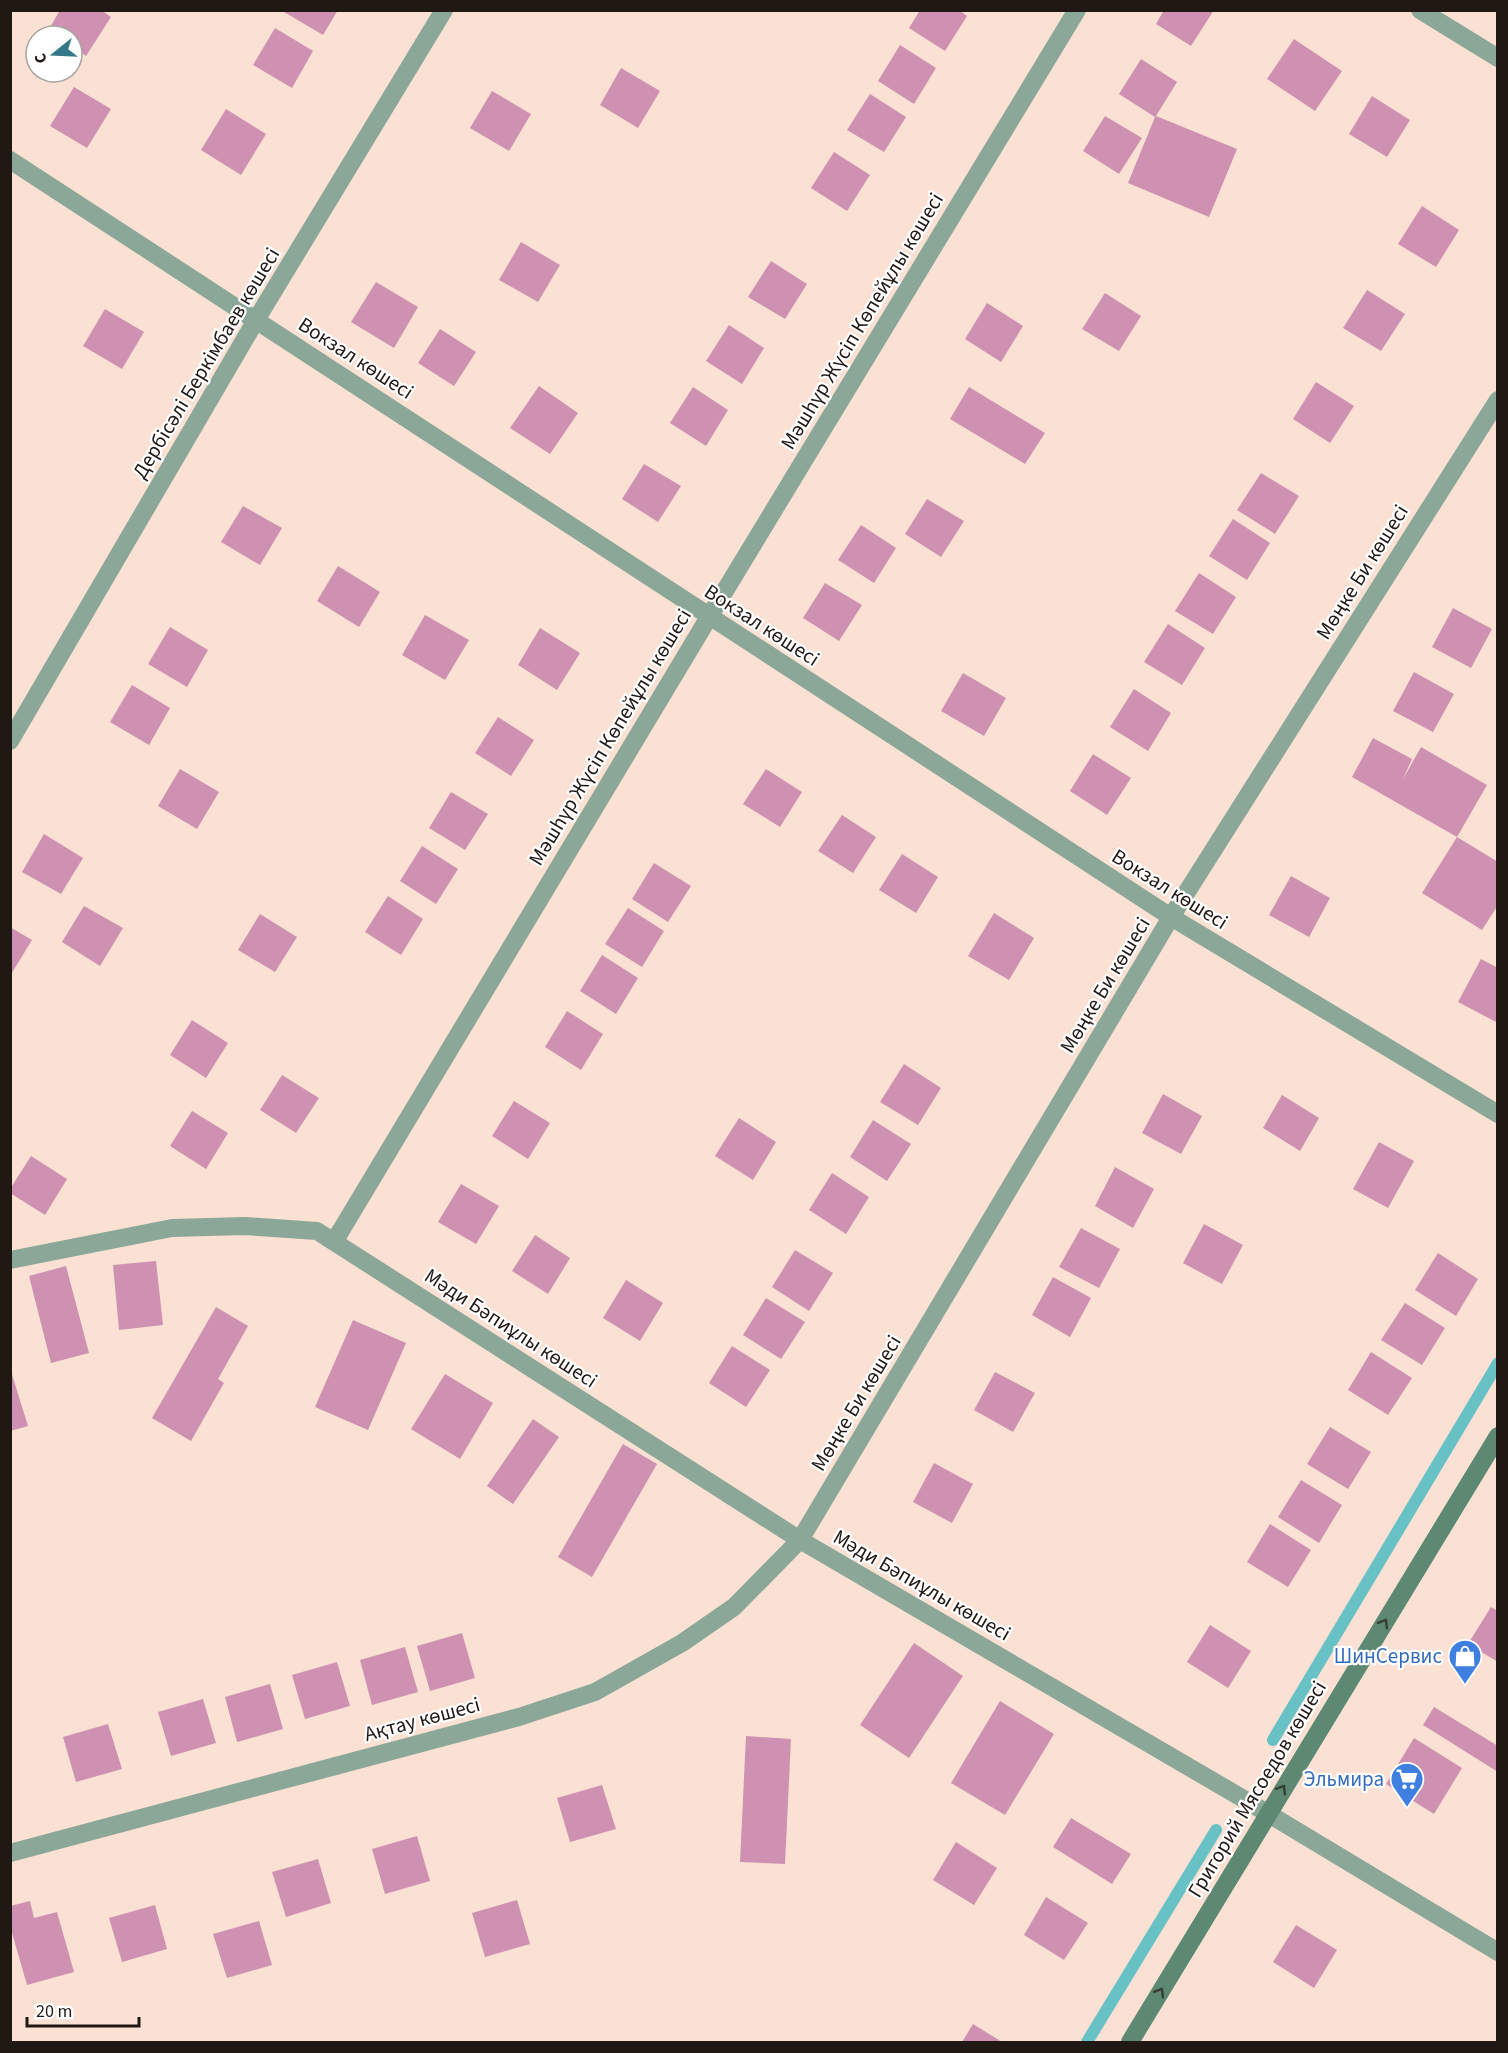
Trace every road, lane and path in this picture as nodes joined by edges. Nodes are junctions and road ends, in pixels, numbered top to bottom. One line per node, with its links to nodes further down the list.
1 (444, 10): 6 (street, Дербісәлі Беркімбаев көшесі)
2 (1077, 10): 8 (street, Мәшһүр Жүсіп Көпейұлы көшесі)
3 (1420, 10): 4 (street)
4 (1497, 58)
5 (10, 160): 6 (street, Вокзал көшесі)
6 (256, 320): 8 (street, Вокзал көшесі); 9 (street, Дербісәлі Беркімбаев көшесі)
7 (1497, 400): 10 (street, Мөңке Би көшесі)
8 (709, 617): 10 (street, Вокзал көшесі); 12 (street, Мәшһүр Жүсіп Көпейұлы көшесі)
9 (10, 741)
10 (1171, 917): 11 (street, Вокзал көшесі); 15 (street, Мөңке Би көшесі)
11 (1497, 1114)
12 (334, 1242): 13 (street, Мәди Бәпиұлы көшесі); 15 (street, Мәди Бәпиұлы көшесі)
13 (10, 1260)
14 (1497, 1436): 16 (main road, Григорий Мясоедов көшесі, one-way to 14)
15 (800, 1540): 16 (street, Мәди Бәпиұлы көшесі); 17 (street, Ақтау көшесі)
16 (1268, 1813): 18 (street, Мәди Бәпиұлы көшесі); 19 (main road, Григорий Мясоедов көшесі, one-way to 16)
17 (10, 1853)
18 (1497, 1952)
19 (1130, 2043)

